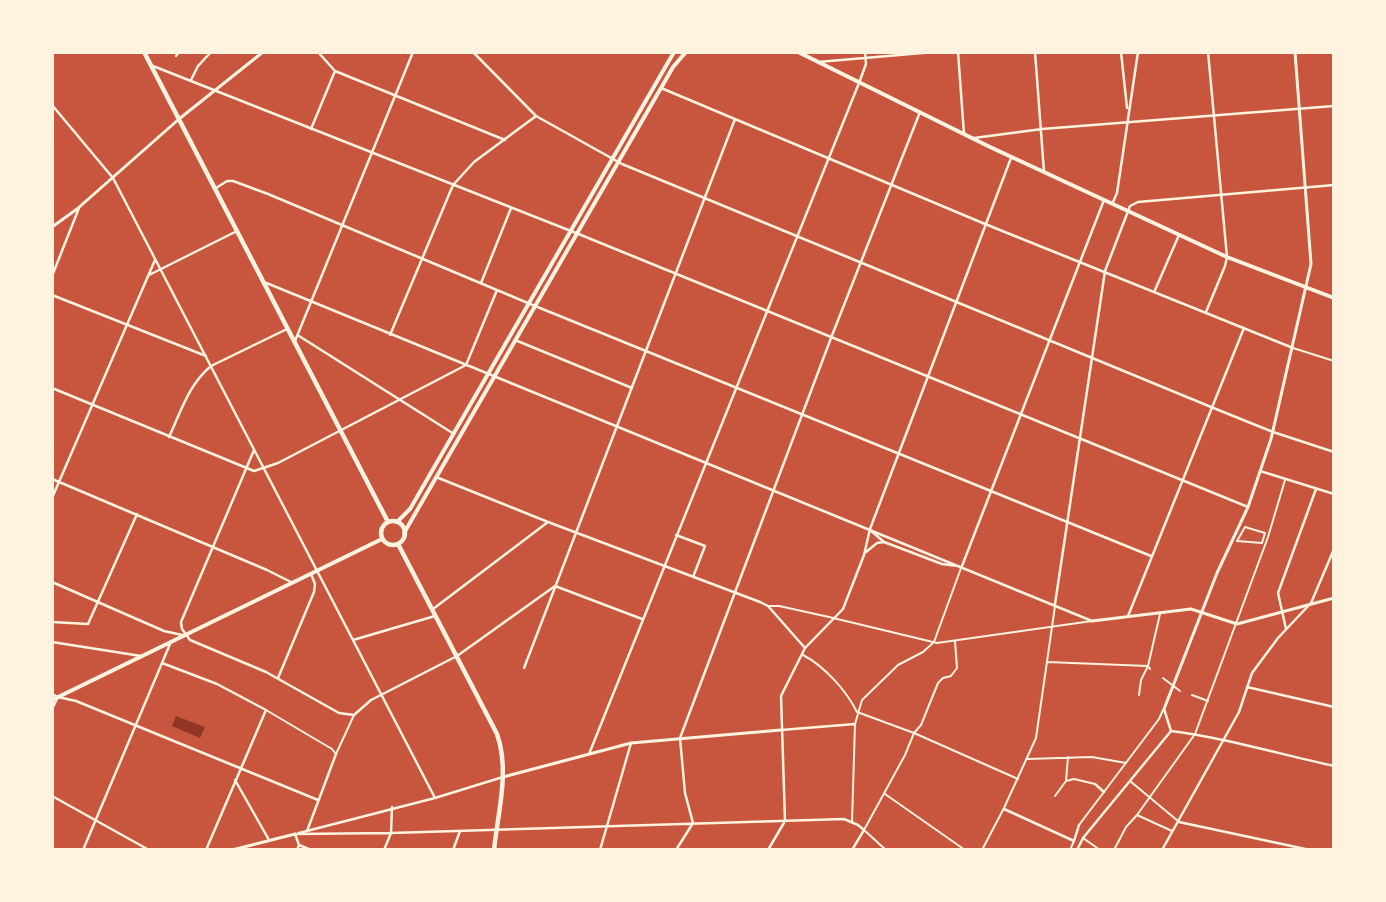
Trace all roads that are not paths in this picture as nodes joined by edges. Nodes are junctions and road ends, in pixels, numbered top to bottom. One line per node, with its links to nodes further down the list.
1 (144, 52): 22 (main road)
2 (179, 52): 19 (street)
3 (211, 52): 24 (street)
4 (263, 52): 27 (street)
5 (318, 52): 23 (street)
6 (413, 52): 28 (street)
7 (473, 52): 35 (street)
8 (674, 52): 47 (main road)
9 (686, 52): 26 (main road)
10 (798, 52): 21 (main road)
11 (866, 52): 20 (street)
12 (934, 52): 20 (street)
13 (958, 52): 41 (street)
14 (1035, 52): 40 (street)
15 (1121, 52): 33 (street)
16 (1138, 52): 33 (street)
17 (1208, 52): 34 (street)
18 (1294, 52): 31 (street)
19 (176, 56)
20 (866, 58): 21 (street); 25 (street)
21 (817, 62): 25 (main road)
22 (151, 66): 24 (street); 36 (main road)
23 (335, 71): 28 (street); 39 (street)
24 (191, 80): 27 (street)
25 (859, 83): 32 (main road); 46 (street)
26 (661, 88): 37 (street); 48 (main road)
27 (216, 90): 36 (street); 39 (street)
28 (396, 95): 43 (street); 44 (street)
29 (52, 105): 50 (street)
30 (1334, 106): 31 (street)
31 (1300, 108): 34 (street); 55 (street)
32 (920, 112): 41 (main road); 51 (street)
33 (1127, 112): 38 (street)
34 (1213, 115): 38 (street); 56 (street)
35 (536, 116): 43 (street); 47 (street)
36 (179, 119): 50 (street); 54 (main road)
37 (734, 119): 46 (street); 58 (street)
38 (1128, 123): 40 (street); 59 (street)
39 (311, 129): 44 (street)
40 (1042, 129): 42 (street); 49 (street)
41 (964, 134): 42 (main road)
42 (972, 138): 45 (main road)
43 (505, 140): 52 (street)
44 (372, 153): 52 (street); 64 (street)
45 (1012, 156): 49 (main road); 63 (street)
46 (828, 158): 51 (street); 70 (street)
47 (613, 160): 48 (street); 66 (main road)
48 (618, 162): 58 (street); 68 (main road)
49 (1044, 172): 57 (main road)
50 (113, 178): 60 (street); 73 (street)
51 (892, 184): 63 (street); 75 (street)
52 (452, 185): 61 (street); 72 (street)
53 (1334, 185): 55 (street)
54 (216, 188): 64 (street); 67 (main road)
55 (1305, 189): 56 (street); 83 (street)
56 (1220, 194): 62 (street); 71 (street)
57 (1104, 199): 59 (main road); 74 (street)
58 (704, 200): 70 (street); 78 (street)
59 (1113, 202): 62 (main road)
60 (80, 207): 65 (street); 80 (street)
61 (511, 208): 66 (street); 82 (street)
62 (1128, 209): 69 (main road); 77 (street)
63 (985, 224): 74 (street); 89 (street)
64 (342, 225): 72 (street); 88 (street)
65 (52, 226)
66 (571, 231): 68 (street); 90 (main road)
67 (237, 232): 76 (street); 81 (main road)
68 (577, 233): 78 (street); 91 (main road)
69 (1179, 234): 71 (main road); 85 (street)
70 (796, 237): 75 (street); 92 (street)
71 (1227, 257): 83 (main road); 93 (street)
72 (420, 259): 82 (street); 97 (street)
73 (155, 260): 76 (street); 79 (street)
74 (1079, 261): 77 (street); 101 (street)
75 (861, 264): 89 (street); 99 (street)
76 (160, 269): 79 (street); 105 (street)
77 (1105, 271): 85 (street); 106 (street)
78 (676, 274): 92 (street); 104 (street)
79 (149, 275): 94 (street)
80 (52, 276)
81 (264, 282): 88 (street); 96 (main road)
82 (481, 283): 84 (street)
83 (1307, 288): 87 (main road); 103 (street)
84 (498, 290): 90 (street); 108 (street)
85 (1155, 290): 93 (street)
86 (52, 295): 94 (street)
87 (1334, 298)
88 (312, 302): 97 (street); 98 (street)
89 (956, 302): 101 (street); 112 (street)
90 (530, 304): 91 (street); 110 (main road)
91 (535, 306): 100 (main road); 104 (street)
92 (766, 311): 99 (street); 113 (street)
93 (1206, 312): 95 (street)
94 (128, 324): 105 (street); 117 (street)
95 (1244, 328): 103 (street); 118 (street)
96 (287, 329): 102 (main road); 109 (street)
97 (390, 335): 108 (street)
98 (299, 336): 102 (street); 116 (street)
99 (831, 338): 112 (street); 119 (street)
100 (515, 340): 111 (main road); 115 (street)
101 (1049, 340): 106 (street); 120 (street)
102 (294, 342): 122 (main road)
103 (1293, 348): 107 (street); 123 (street)
104 (647, 350): 113 (street); 115 (street)
105 (206, 356): 109 (street)
106 (1091, 358): 118 (street); 126 (street)
107 (1334, 361)
108 (466, 365): 110 (street); 116 (street)
109 (211, 366): 125 (street); 127 (street)
110 (490, 373): 111 (street); 124 (main road)
111 (495, 375): 121 (street); 134 (main road)
112 (926, 376): 120 (street); 129 (street)
113 (736, 387): 119 (street); 130 (street)
114 (52, 388): 117 (street)
115 (632, 388): 121 (street)
116 (402, 400): 122 (street); 124 (street)
117 (93, 405): 125 (street); 138 (street)
118 (1211, 407): 123 (street); 137 (street)
119 (803, 413): 129 (street); 140 (street)
120 (1020, 414): 126 (street); 141 (street)
121 (618, 426): 130 (street); 152 (street)
122 (340, 430): 132 (street); 147 (main road)
123 (1273, 432): 128 (street); 133 (street)
124 (454, 434): 148 (main road)
125 (169, 437): 131 (street)
126 (1079, 439): 137 (street); 146 (street)
127 (254, 450): 131 (street); 132 (street)
128 (1334, 452)
129 (898, 453): 141 (street); 151 (street)
130 (706, 462): 140 (street); 154 (street)
131 (246, 469): 132 (street); 158 (street)
132 (264, 469): 164 (street)
133 (1260, 471): 136 (street); 144 (street)
134 (436, 477): 149 (street); 153 (main road)
135 (52, 479): 138 (street)
136 (1285, 480): 139 (street); 186 (street)
137 (1182, 481): 144 (street); 161 (street)
138 (60, 482): 143 (street); 145 (street)
139 (1316, 489): 142 (street); 177 (street)
140 (775, 490): 151 (street); 170 (street)
141 (991, 491): 146 (street); 163 (street)
142 (1334, 494)
143 (52, 498)
144 (1248, 508): 179 (street)
145 (137, 514): 158 (street); 172 (street)
146 (1067, 521): 161 (street); 174 (street)
147 (388, 522): 148 (main road); 155 (main road)
148 (398, 522): 153 (main road)
149 (548, 522): 152 (street); 176 (street)
150 (1244, 527): 150 (street)
151 (870, 529): 156 (street); 160 (street); 163 (street)
152 (576, 532): 162 (street); 169 (street)
153 (404, 533): 157 (main road)
154 (676, 535): 162 (street); 166 (street)
155 (382, 539): 157 (main road); 164 (main road)
156 (884, 542): 160 (street); 163 (street)
157 (398, 544): 176 (main road)
158 (212, 546): 168 (street); 189 (street)
159 (1334, 550): 173 (street)
160 (864, 554): 182 (street)
161 (1151, 556): 181 (street)
162 (664, 566): 166 (street); 183 (street)
163 (962, 566): 174 (street); 193 (street)
164 (317, 571): 165 (main road); 190 (street)
165 (311, 574): 168 (main road); 204 (street)
166 (693, 577): 170 (street)
167 (52, 582): 172 (street)
168 (292, 583): 189 (main road)
169 (555, 586): 183 (street); 198 (street); 202 (street)
170 (736, 593): 175 (street); 228 (street)
171 (1334, 598): 173 (street)
172 (99, 602): 185 (street); 189 (street)
173 (1311, 603): 177 (street); 188 (street)
174 (1055, 604): 184 (street); 187 (street)
175 (768, 606): 182 (street); 195 (street)
176 (432, 610): 180 (main road)
177 (1283, 610): 186 (street); 188 (street)
178 (1161, 611): 179 (street); 181 (street); 201 (street)
179 (1201, 613): 186 (street); 206 (street)
180 (435, 616): 190 (street); 198 (main road)
181 (1128, 616): 184 (street)
182 (834, 619): 193 (street); 195 (street)
183 (643, 620): 232 (street)
184 (1092, 621): 187 (street)
185 (52, 622)
186 (1237, 624): 215 (street)
187 (1052, 628): 191 (street); 199 (street)
188 (1286, 629): 207 (street)
189 (186, 635): 194 (main road); 204 (street)
190 (353, 640): 210 (street)
191 (956, 641): 193 (street); 226 (street)
192 (52, 642): 197 (street)
193 (934, 642): 220 (street)
194 (170, 643): 197 (main road); 200 (street)
195 (805, 648): 196 (street)
196 (803, 655): 220 (street); 224 (street)
197 (142, 656): 213 (main road)
198 (457, 656): 210 (street); 238 (main road)
199 (1047, 662): 201 (street); 234 (street)
200 (162, 663): 219 (street); 223 (street)
201 (1148, 666): 203 (street); 211 (street)
202 (524, 668)
203 (1150, 670)
204 (278, 678): 221 (street)
205 (1163, 678): 206 (street)
206 (1173, 686): 208 (street); 218 (street)
207 (1247, 687): 216 (street); 229 (street)
208 (1180, 691)
209 (52, 694): 213 (street)
210 (382, 695): 221 (street); 248 (street)
211 (1139, 695)
212 (1192, 695): 215 (street)
213 (58, 698): 214 (main road); 217 (street); 223 (street)
214 (52, 700)
215 (1208, 701): 227 (street)
216 (1334, 707)
217 (52, 709)
218 (1164, 709): 225 (street); 235 (street)
219 (266, 710): 231 (street); 237 (street)
220 (857, 712): 222 (street); 226 (street)
221 (354, 715): 231 (street)
222 (855, 724): 224 (street); 256 (street)
223 (134, 726): 237 (street); 254 (street)
224 (780, 730): 228 (street); 255 (street)
225 (1171, 731): 227 (street); 242 (street)
226 (914, 734): 240 (street); 245 (street)
227 (1195, 734): 229 (street); 249 (street)
228 (680, 738): 230 (street); 258 (street)
229 (1225, 740): 236 (street); 257 (street)
230 (631, 743): 232 (street); 260 (street)
231 (336, 754): 250 (street)
232 (590, 754): 238 (street)
233 (1068, 758): 234 (street); 235 (street); 241 (street)
234 (1027, 760): 240 (street)
235 (1126, 763): 244 (street)
236 (1334, 766)
237 (240, 768): 239 (street); 250 (street)
238 (503, 777): 248 (street); 261 (main road)
239 (235, 779): 270 (street); 275 (street)
240 (1018, 780): 252 (street)
241 (1066, 781): 243 (street); 247 (street)
242 (1130, 781): 249 (street); 269 (street)
243 (1095, 784): 244 (street)
244 (1104, 792): 259 (street)
245 (885, 794): 263 (street); 287 (street)
246 (52, 796): 254 (street)
247 (1055, 796)
248 (435, 798): 251 (street)
249 (1149, 799): 253 (street); 257 (street)
250 (318, 800): 262 (street)
251 (392, 807): 262 (street); 266 (street)
252 (1004, 809): 271 (street); 288 (street)
253 (1137, 815): 265 (street); 292 (street)
254 (96, 820): 273 (street); 274 (street)
255 (785, 821): 256 (street); 258 (street); 284 (street)
256 (852, 822): 263 (street)
257 (1178, 822): 265 (street); 294 (street)
258 (693, 823): 260 (street); 283 (street)
259 (1079, 825): 268 (street)
260 (608, 826): 261 (street); 282 (street)
261 (496, 828): 264 (street); 281 (main road)
262 (306, 830): 267 (street)
263 (864, 830): 285 (street); 286 (street)
264 (460, 831): 266 (street); 280 (street)
265 (1173, 832): 293 (street)
266 (390, 833): 267 (street); 279 (street)
267 (295, 834): 270 (street); 272 (street)
268 (1076, 834): 269 (street); 271 (street)
269 (1083, 838): 290 (street); 291 (street)
270 (269, 840): 276 (street)
271 (1074, 841): 289 (street)
272 (299, 845): 277 (street); 278 (street)
273 (83, 850)
274 (149, 850)
275 (206, 850)
276 (232, 850)
277 (296, 850)
278 (311, 850)
279 (384, 850)
280 (453, 850)
281 (494, 850)
282 (600, 850)
283 (676, 850)
284 (768, 850)
285 (852, 850)
286 (886, 850)
287 (965, 850)
288 (982, 850)
289 (1070, 850)
290 (1077, 850)
291 (1100, 850)
292 (1114, 850)
293 (1162, 850)
294 (1310, 850)

